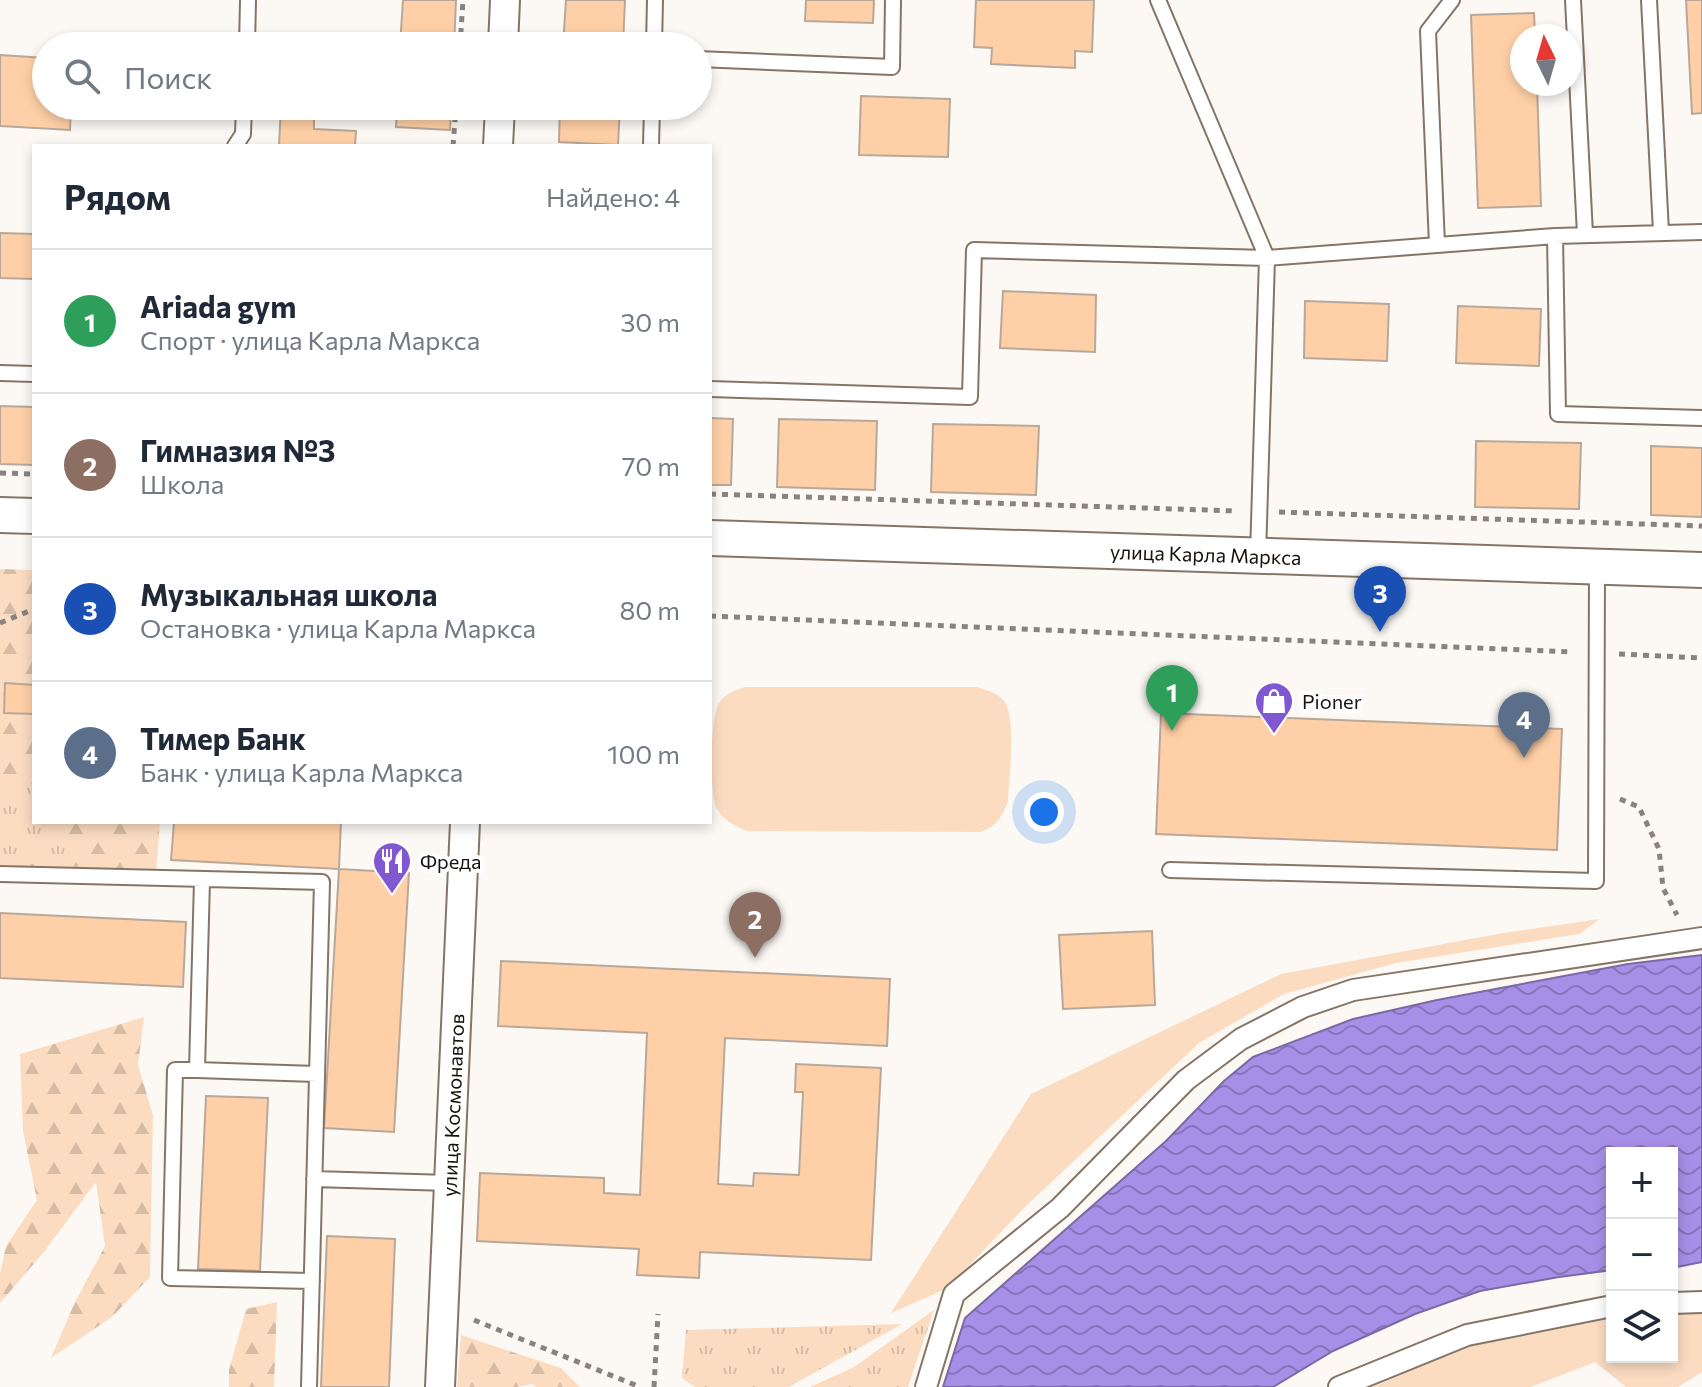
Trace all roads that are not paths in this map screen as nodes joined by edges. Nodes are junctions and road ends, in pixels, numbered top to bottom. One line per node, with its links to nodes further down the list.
1 (248, 0): 9 (lane)
2 (505, 0): 10 (street)
3 (655, 0): 11 (lane)
4 (893, 0): 12 (lane)
5 (1158, 0): 24 (lane)
6 (1452, 0): 23 (lane)
7 (1573, 0): 21 (lane)
8 (1649, 0): 19 (lane)
9 (247, 32)
10 (504, 32)
11 (654, 32)
12 (712, 60)
13 (244, 120): 16 (lane)
14 (499, 120): 17 (street)
15 (652, 120): 18 (lane)
16 (236, 144)
17 (498, 144)
18 (651, 144)
19 (1661, 232): 20 (lane); 21 (lane)
20 (1702, 232)
21 (1585, 234): 22 (lane)
22 (1555, 236): 23 (lane); 28 (lane)
23 (1437, 245): 24 (lane)
24 (1267, 258): 27 (lane); 32 (lane)
25 (0, 373): 26 (lane)
26 (32, 374)
27 (712, 389)
28 (1702, 418)
29 (0, 515): 30 (street)
30 (32, 516)
31 (712, 538): 32 (street, улица Карла Маркса)
32 (1258, 556): 33 (street, улица Карла Маркса)
33 (1597, 566): 34 (street, улица Карла Маркса); 36 (lane)
34 (1702, 570)
35 (465, 824): 43 (street, улица Космонавтов)
36 (1170, 870)
37 (0, 874): 38 (lane)
38 (202, 880): 40 (lane); 41 (lane)
39 (1702, 938): 50 (street)
40 (197, 1070): 41 (lane); 44 (lane)
41 (317, 1074): 42 (lane)
42 (314, 1179): 43 (lane); 44 (lane)
43 (449, 1183): 49 (street, улица Космонавтов)
44 (312, 1281): 48 (lane)
45 (1702, 1302): 46 (street)
46 (1678, 1303)
47 (1606, 1307): 51 (street)
48 (309, 1387)
49 (440, 1387)
50 (926, 1387)
51 (1339, 1387)

